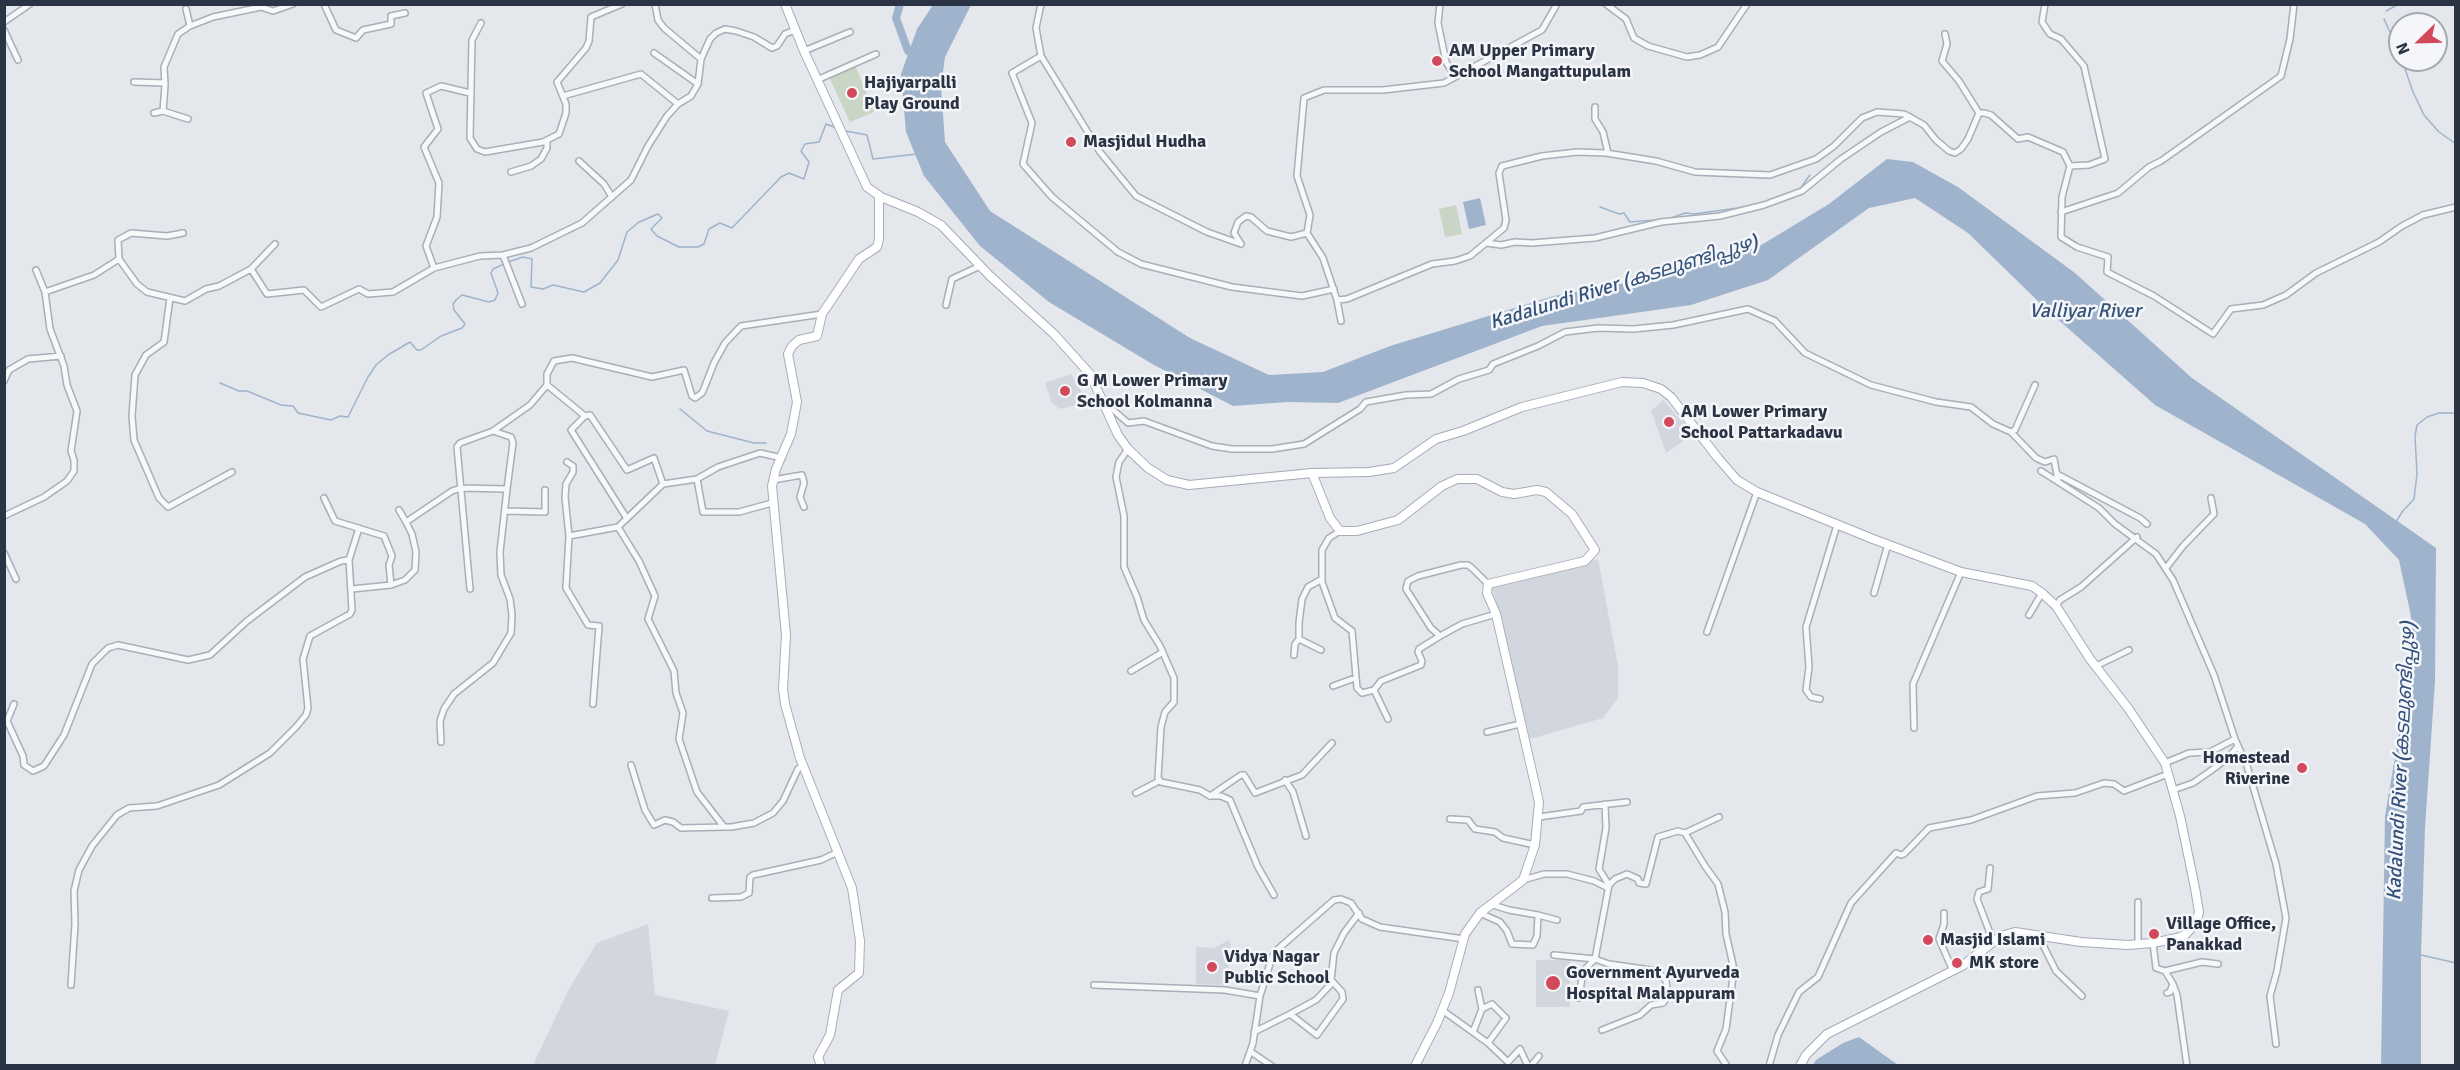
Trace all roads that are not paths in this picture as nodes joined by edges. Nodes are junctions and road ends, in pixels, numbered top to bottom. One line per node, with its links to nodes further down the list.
1 (30, 4): 16 (street)
2 (293, 4): 18 (street)
3 (324, 4): 15 (street)
4 (622, 4): 35 (street)
5 (655, 4): 27 (street)
6 (785, 4): 20 (main road)
7 (1041, 4): 26 (street)
8 (1440, 4): 29 (street)
9 (1557, 4): 29 (street)
10 (1606, 4): 11 (street)
11 (1747, 4)
12 (2045, 4): 46 (street)
13 (2294, 4): 51 (street)
14 (186, 9): 18 (street)
15 (405, 13)
16 (4, 22)
17 (481, 23): 34 (street)
18 (190, 26): 32 (street)
19 (4, 30): 28 (street)
20 (795, 30): 23 (main road); 27 (street)
21 (850, 32): 23 (street)
22 (1945, 34): 40 (street)
23 (804, 51): 30 (main road)
24 (654, 53): 33 (street)
25 (876, 54): 30 (street)
26 (1041, 56): 53 (street); 62 (street)
27 (701, 59): 33 (street)
28 (18, 60)
29 (1455, 76): 53 (street)
30 (817, 80): 48 (main road)
31 (134, 82): 32 (street)
32 (165, 83): 38 (street)
33 (698, 84): 36 (street)
34 (470, 93): 43 (street); 59 (street)
35 (563, 96): 36 (street); 43 (street)
36 (678, 104): 49 (street)
37 (1595, 107): 44 (street)
38 (163, 111): 39 (street); 42 (street)
39 (154, 113)
40 (1978, 113): 41 (street); 46 (street)
41 (1910, 117): 44 (street); 54 (street)
42 (188, 119)
43 (547, 140): 47 (street)
44 (1608, 153): 54 (street)
45 (579, 161): 49 (street)
46 (2070, 166): 51 (street)
47 (511, 172)
48 (879, 196): 58 (main road); 68 (street)
49 (612, 197): 56 (street)
50 (2456, 207): 51 (street)
51 (2061, 212)
52 (183, 233): 57 (street)
53 (1307, 233): 62 (street)
54 (1485, 243): 65 (street)
55 (275, 244): 60 (street)
56 (504, 257): 59 (street); 66 (street)
57 (119, 259): 63 (street); 64 (street)
58 (980, 266): 67 (street); 74 (main road)
59 (434, 268): 60 (street)
60 (251, 269): 64 (street)
61 (36, 270): 63 (street)
62 (1334, 290): 65 (street)
63 (45, 292): 70 (street)
64 (170, 298): 82 (street)
65 (1337, 300): 69 (street)
66 (522, 303)
67 (946, 305)
68 (822, 314): 72 (street); 79 (street)
69 (1341, 321)
70 (61, 356): 71 (street); 98 (street)
71 (4, 381)
72 (547, 385): 75 (street); 76 (street)
73 (2035, 385): 77 (street)
74 (1106, 410): 77 (street); 78 (main road)
75 (585, 416): 87 (street); 99 (street)
76 (494, 431): 88 (street); 89 (street)
77 (2011, 432): 84 (street)
78 (1128, 449): 83 (main road); 129 (street)
79 (782, 458): 85 (street); 86 (street)
80 (567, 462): 106 (street)
81 (2041, 471): 84 (street)
82 (232, 472)
83 (1312, 473): 91 (main road); 105 (street)
84 (2057, 477): 101 (street); 107 (street)
85 (697, 479): 87 (street); 94 (street)
86 (773, 480): 94 (street); 95 (street)
87 (663, 483): 99 (street)
88 (461, 488): 89 (street); 100 (street); 118 (street)
89 (507, 489): 97 (street)
90 (545, 490): 97 (street)
91 (1757, 492): 102 (main road); 124 (street)
92 (324, 498): 104 (street)
93 (2211, 498): 111 (street)
94 (772, 502): 148 (street)
95 (804, 507)
96 (399, 510): 100 (street)
97 (506, 510): 143 (street)
98 (4, 516)
99 (626, 517): 103 (street)
100 (406, 522): 116 (street)
101 (2147, 524)
102 (1837, 525): 108 (main road); 136 (street)
103 (618, 527): 106 (street); 160 (street)
104 (359, 528): 110 (street); 116 (street)
105 (1340, 531): 114 (street); 115 (street)
106 (569, 536): 138 (street)
107 (2136, 537): 111 (street); 121 (street)
108 (1888, 544): 112 (main road); 119 (street)
109 (4, 553): 113 (street)
110 (349, 560): 117 (street); 137 (street)
111 (2166, 568): 144 (street)
112 (1961, 572): 120 (main road); 141 (street)
113 (16, 579)
114 (1322, 579): 126 (street); 133 (street)
115 (1488, 584): 122 (street); 125 (street)
116 (391, 585): 117 (street)
117 (352, 589): 189 (street)
118 (470, 589)
119 (1874, 593)
120 (2042, 593): 121 (main road); 123 (street)
121 (2056, 606): 131 (main road)
122 (1496, 614): 125 (street); 140 (street)
123 (2029, 615)
124 (1707, 632)
125 (1440, 636): 135 (street)
126 (1299, 639): 127 (street); 130 (street)
127 (1322, 650)
128 (2129, 650): 131 (street)
129 (1163, 652): 132 (street); 151 (street)
130 (1294, 655)
131 (2096, 666): 146 (main road)
132 (1131, 671)
133 (1355, 678): 134 (street); 135 (street)
134 (1333, 686)
135 (1374, 690): 139 (street)
136 (1820, 699)
137 (14, 704)
138 (593, 704)
139 (1388, 719)
140 (1520, 724): 142 (street); 157 (street)
141 (1914, 728)
142 (1487, 732)
143 (441, 742)
144 (2237, 742): 146 (street); 152 (street); 203 (street)
145 (1332, 743): 150 (street)
146 (2165, 763): 149 (main road)
147 (630, 765): 160 (street)
148 (803, 765): 160 (street); 164 (street)
149 (2168, 774): 152 (main road); 212 (street)
150 (1286, 780): 154 (street); 162 (street)
151 (1159, 781): 153 (street); 154 (street)
152 (2173, 790): 180 (main road)
153 (1136, 793)
154 (1210, 796): 168 (street)
155 (1626, 802): 156 (street)
156 (1605, 804): 157 (street); 167 (street)
157 (1539, 817): 163 (street)
158 (1719, 817): 161 (street)
159 (1450, 819): 163 (street)
160 (724, 826)
161 (1685, 833): 167 (street); 211 (street)
162 (1306, 836)
163 (1535, 845): 166 (street)
164 (838, 852): 169 (street); 206 (street)
165 (1990, 868): 179 (street)
166 (1523, 880): 167 (street); 171 (street)
167 (1609, 887): 183 (street)
168 (1274, 895)
169 (712, 898)
170 (2138, 902): 181 (street)
171 (1490, 904): 173 (street); 175 (street)
172 (1359, 913): 178 (street); 187 (street); 193 (street)
173 (1480, 913): 175 (street); 178 (street)
174 (1944, 913): 185 (street)
175 (1538, 915): 176 (street)
176 (1557, 920)
177 (2039, 936): 179 (main road); 181 (main road); 194 (street)
178 (1464, 939): 197 (street)
179 (1993, 941): 185 (main road)
180 (2153, 943): 181 (main road); 186 (street)
181 (2138, 944)
182 (1554, 955): 183 (street)
183 (1595, 959): 195 (street); 199 (street)
184 (2218, 964): 186 (street)
185 (1953, 970): 213 (main road)
186 (2165, 971): 188 (street)
187 (1332, 983): 198 (street); 198 (street)
188 (2173, 984): 192 (street); 214 (street)
189 (71, 985)
190 (1094, 985): 193 (street)
191 (1478, 990): 196 (street)
192 (2167, 993)
193 (1260, 996): 200 (street)
194 (2082, 996)
195 (1579, 998)
196 (1482, 1009): 201 (street); 202 (street)
197 (1442, 1010): 201 (street); 209 (street)
198 (1290, 1014): 200 (street)
199 (1602, 1030)
200 (1254, 1032): 204 (street)
201 (1473, 1032): 202 (street)
202 (1488, 1043): 210 (street)
203 (2276, 1044)
204 (1251, 1052): 207 (street); 208 (street)
205 (1539, 1056): 210 (street)
206 (821, 1065)
207 (1245, 1065)
208 (1272, 1065)
209 (1415, 1065)
210 (1530, 1065)
211 (1727, 1065)
212 (1769, 1065)
213 (1800, 1065)
214 (2187, 1065)

